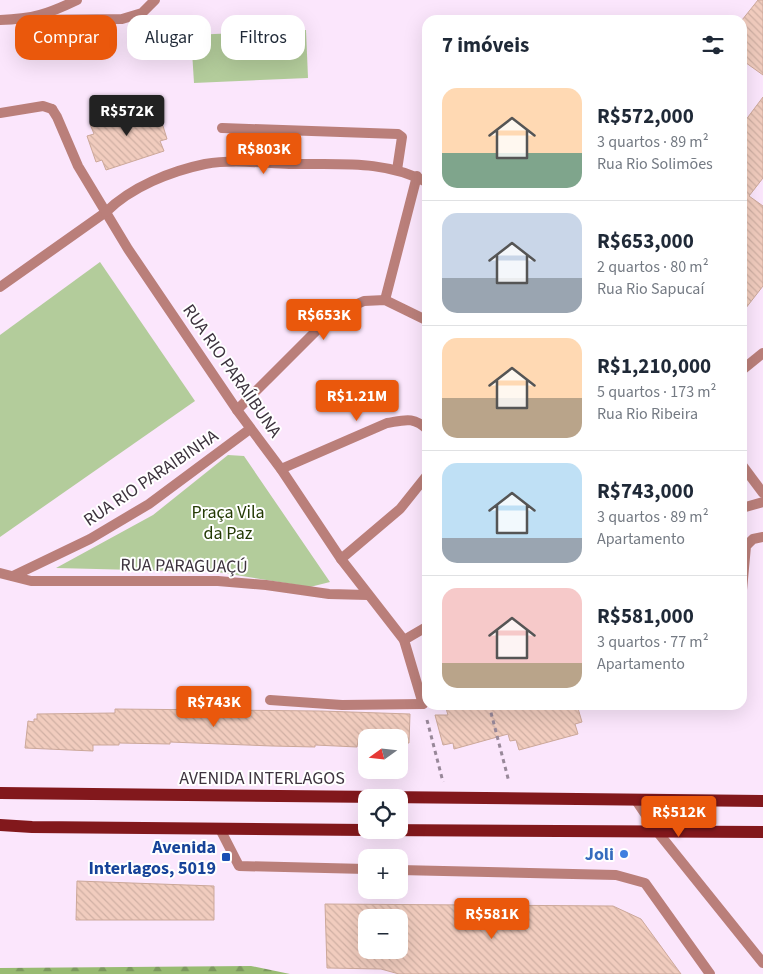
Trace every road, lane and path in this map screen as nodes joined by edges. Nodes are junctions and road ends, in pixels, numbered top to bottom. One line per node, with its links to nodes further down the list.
1 (77, 0): 3 (street)
2 (155, 0): 4 (street)
3 (44, 15)
4 (117, 19)
5 (0, 20): 6 (street)
6 (15, 20)
7 (0, 113): 12 (street, RUA RIO PARAÍIBUNA)
8 (222, 128): 9 (street)
9 (397, 170): 10 (street); 12 (street)
10 (416, 176): 11 (street); 14 (street)
11 (422, 180)
12 (106, 212): 13 (street); 18 (street, RUA RIO PARAÍIBUNA)
13 (0, 287)
14 (385, 300): 15 (street); 18 (street)
15 (422, 319)
16 (763, 353): 17 (street)
17 (747, 366)
18 (237, 410): 20 (street, RUA RIO PARAÍIBUNA)
19 (422, 426): 21 (street)
20 (250, 429): 21 (street, RUA RIO PARAÍIBUNA); 31 (street, RUA RIO PARAIBINHA)
21 (281, 469): 29 (street, RUA RIO PARAÍIBUNA)
22 (747, 472): 24 (street)
23 (422, 482): 29 (street)
24 (763, 493)
25 (763, 502): 26 (street)
26 (747, 507)
27 (763, 537): 28 (street)
28 (747, 544)
29 (341, 559): 32 (street, RUA RIO PARAÍIBUNA)
30 (0, 573): 31 (street, RUA PARAGUAÇÚ)
31 (13, 576): 32 (street, RUA PARAGUAÇÚ)
32 (368, 595): 34 (street, RUA RIO PARAÍIBUNA)
33 (422, 630): 34 (street)
34 (404, 640): 36 (street)
35 (270, 700): 37 (street)
36 (422, 701)
37 (422, 704)
38 (425, 710): 41 (path)
39 (490, 710): 42 (path)
40 (0, 793): 41 (main road, AVENIDA INTERLAGOS)
41 (447, 797): 42 (main road, AVENIDA INTERLAGOS)
42 (514, 798): 43 (main road, AVENIDA INTERLAGOS)
43 (635, 799): 44 (main road, AVENIDA INTERLAGOS); 49 (street)
44 (763, 801)
45 (0, 825): 46 (main road)
46 (220, 829): 47 (main road); 51 (street)
47 (358, 830)
48 (408, 830): 49 (main road)
49 (656, 830): 50 (main road); 53 (street)
50 (763, 832)
51 (358, 869)
52 (408, 870): 54 (street)
53 (763, 962)
54 (710, 974)

